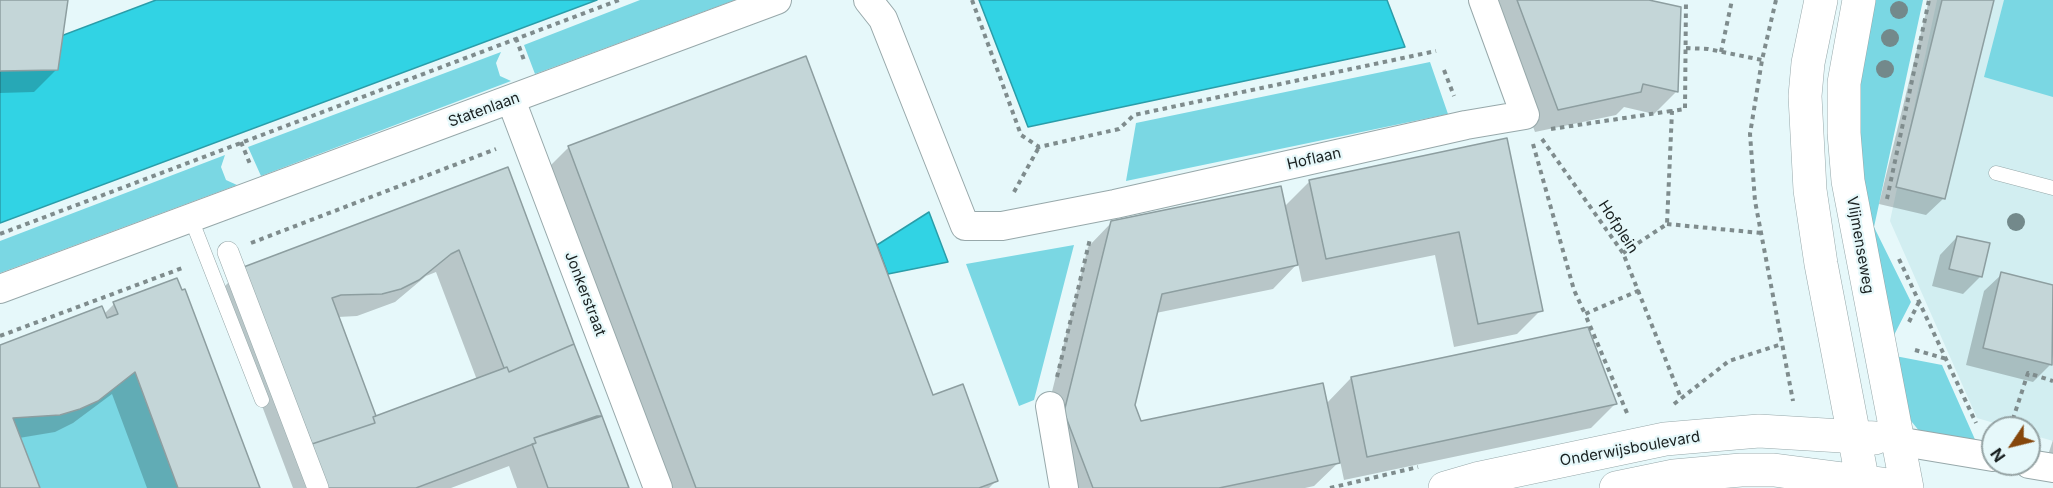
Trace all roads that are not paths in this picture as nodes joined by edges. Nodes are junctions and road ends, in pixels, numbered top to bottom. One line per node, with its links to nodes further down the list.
1 (777, 0): 6 (street, Statenlaan)
2 (868, 0): 3 (street, Hoflaan)
3 (1483, 0)
4 (1821, 0): 14 (street)
5 (1859, 0): 15 (street, Vlijmenseweg)
6 (511, 100): 9 (street, Statenlaan); 19 (street, Jonkerstraat)
7 (1996, 173): 8 (lane)
8 (2053, 188)
9 (190, 216): 10 (lane); 11 (street, Statenlaan)
10 (218, 255): 12 (lane); 18 (street)
11 (0, 289)
12 (262, 400)
13 (1050, 406): 20 (street)
14 (1854, 435): 15 (street, Onderwijsboulevard); 17 (street); 21 (street, Onderwijsboulevard)
15 (1897, 441): 16 (street); 23 (street, Vlijmenseweg)
16 (1981, 455)
17 (1864, 485): 22 (street); 23 (street)
18 (318, 488)
19 (658, 488)
20 (1064, 488)
21 (1445, 488)
22 (1616, 488)
23 (1911, 488)

